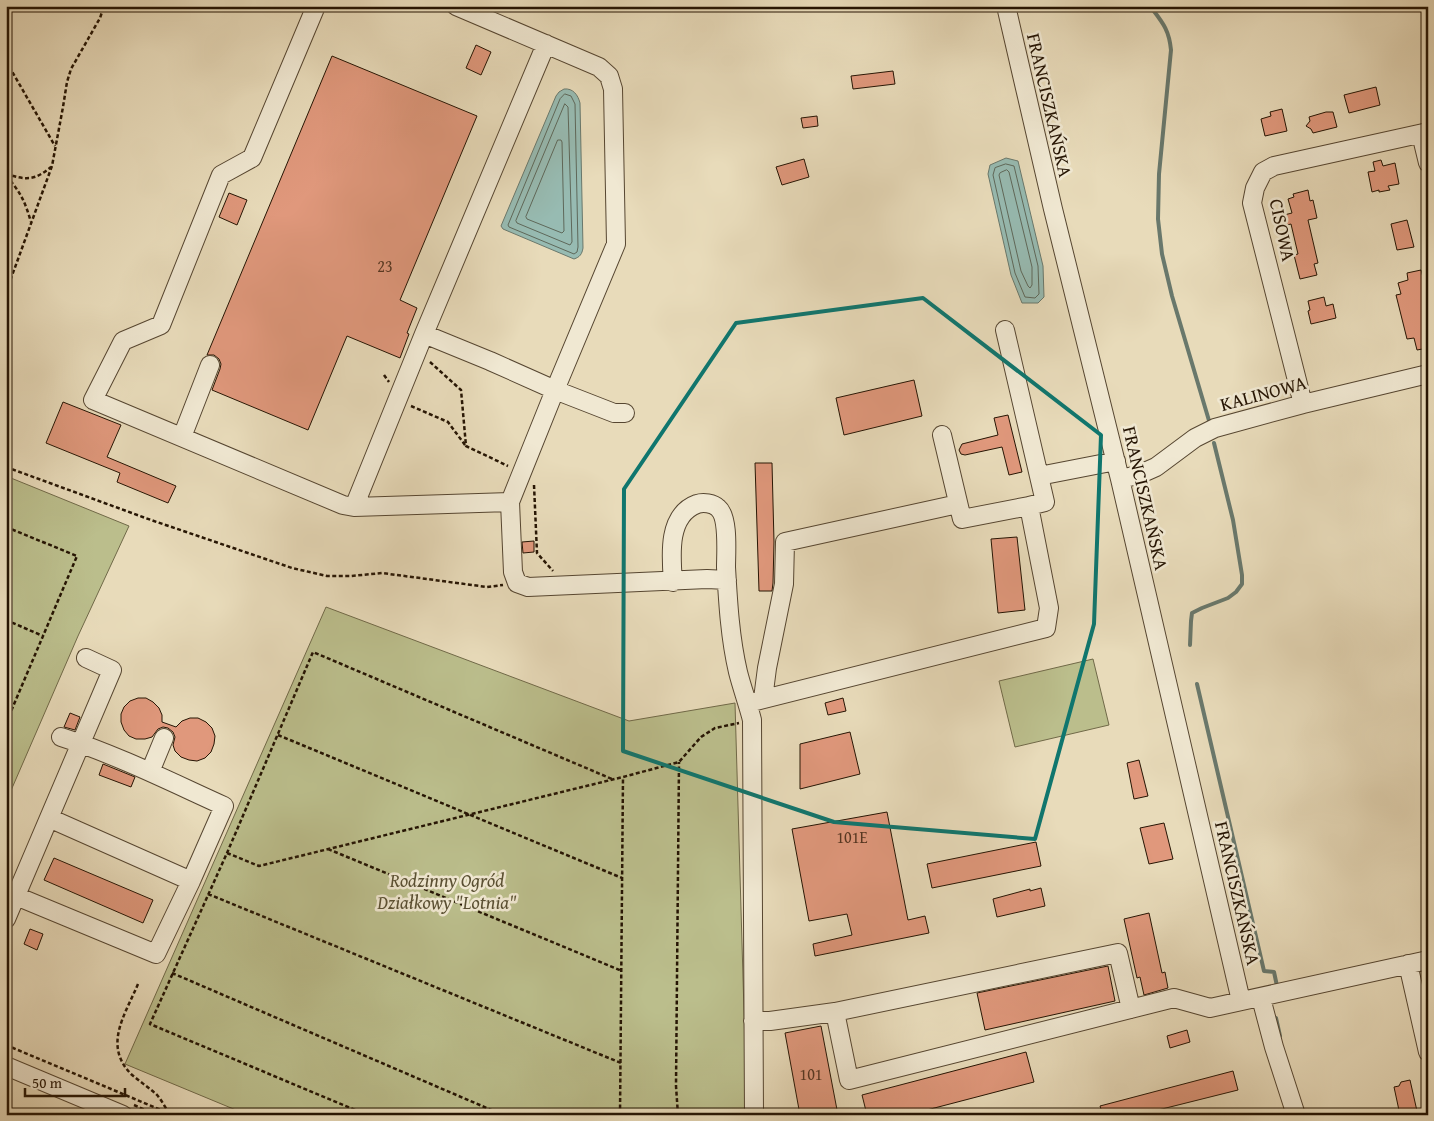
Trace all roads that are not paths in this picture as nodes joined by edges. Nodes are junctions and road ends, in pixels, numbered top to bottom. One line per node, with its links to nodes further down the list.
1 (316, 6): 15 (street)
2 (456, 6): 4 (street)
3 (1006, 6): 16 (street, FRANCISZKAŃSKA)
4 (546, 44): 8 (street); 11 (street)
5 (1425, 133): 6 (street); 12 (street, CISOWA)
6 (1428, 163)
7 (1006, 330): 17 (street)
8 (421, 342): 11 (street); 21 (street)
9 (210, 365): 15 (street)
10 (1428, 374): 12 (street, KALINOWA)
11 (555, 390): 13 (street); 19 (street)
12 (1303, 404): 18 (street, KALINOWA)
13 (625, 413)
14 (942, 435): 20 (street)
15 (182, 437): 21 (street)
16 (1116, 462): 17 (street); 18 (street, FRANCISZKAŃSKA)
17 (1039, 476): 22 (street)
18 (1120, 479): 38 (street, FRANCISZKAŃSKA)
19 (510, 502): 21 (street); 24 (street)
20 (958, 504): 22 (street); 26 (street)
21 (354, 506)
22 (1029, 506): 26 (street)
23 (727, 580): 24 (street); 24 (street); 26 (street)
24 (674, 582)
25 (86, 658): 29 (street)
26 (755, 701): 41 (street)
27 (61, 737): 29 (street)
28 (164, 738): 30 (street)
29 (81, 744): 30 (street); 31 (street)
30 (150, 772): 32 (street)
31 (49, 818): 32 (street); 33 (street)
32 (191, 880): 33 (street)
33 (16, 896): 34 (street)
34 (6, 919)
35 (1428, 960): 36 (street)
36 (1408, 964): 37 (street); 42 (street)
37 (1261, 998): 38 (street); 46 (street)
38 (1241, 1001): 39 (street)
39 (1131, 1009): 40 (street); 40 (street)
40 (835, 1012): 41 (street)
41 (753, 1021): 45 (street)
42 (1428, 1052)
43 (6, 1066): 44 (street)
44 (123, 1115)
45 (754, 1115)
46 (1296, 1115)

